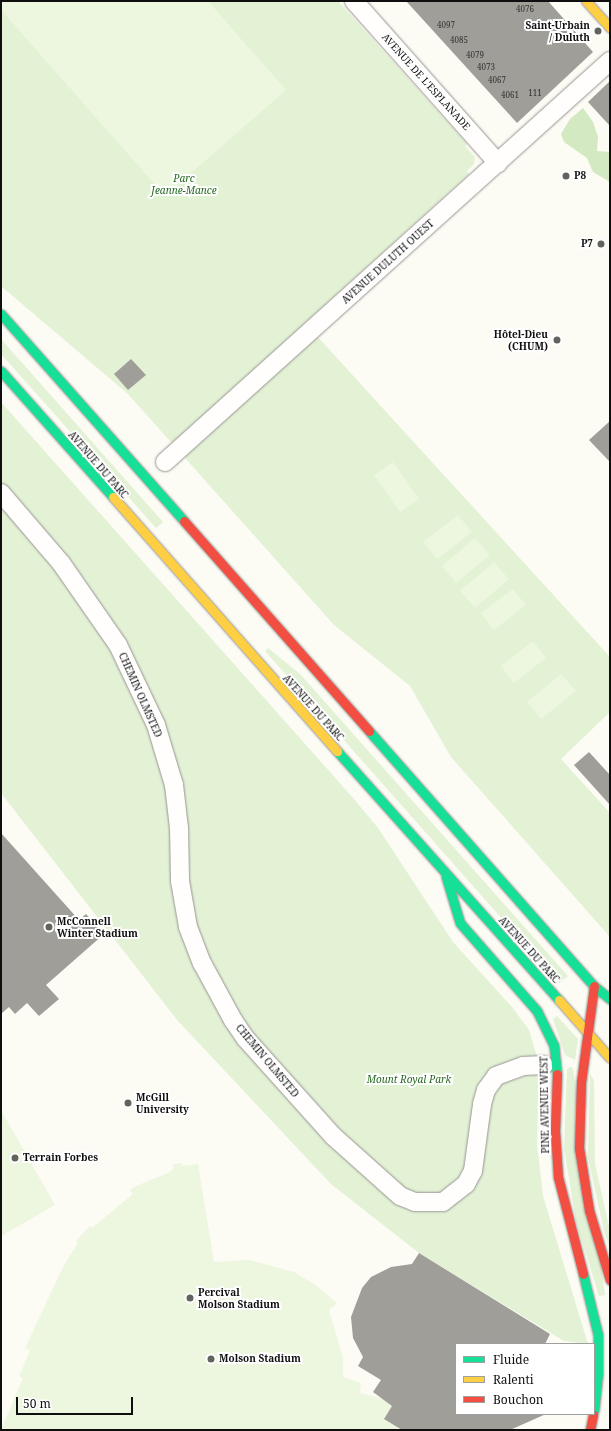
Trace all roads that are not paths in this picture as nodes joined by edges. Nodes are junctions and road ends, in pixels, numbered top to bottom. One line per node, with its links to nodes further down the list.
1 (354, 1): 5 (street, AVENUE DE L'ESPLANADE)
2 (586, 1): 3 (main road)
3 (610, 28)
4 (610, 61): 5 (street, AVENUE DULUTH OUEST)
5 (498, 163): 8 (street, AVENUE DULUTH OUEST)
6 (1, 314): 11 (main road)
7 (1, 371): 10 (main road, AVENUE DU PARC)
8 (165, 462)
9 (1, 493): 15 (street, CHEMIN OLMSTED)
10 (445, 872): 13 (main road, AVENUE DU PARC); 18 (main road, PINE AVENUE WEST)
11 (594, 986): 12 (main road); 13 (main road)
12 (610, 999)
13 (587, 1032): 14 (main road, AVENUE DU PARC); 16 (main road)
14 (610, 1058)
15 (544, 1064)
16 (610, 1280)
17 (606, 1336): 18 (main road)
18 (599, 1345): 19 (main road, PINE AVENUE WEST)
19 (595, 1397)
20 (593, 1415): 21 (main road)
21 (590, 1430)

